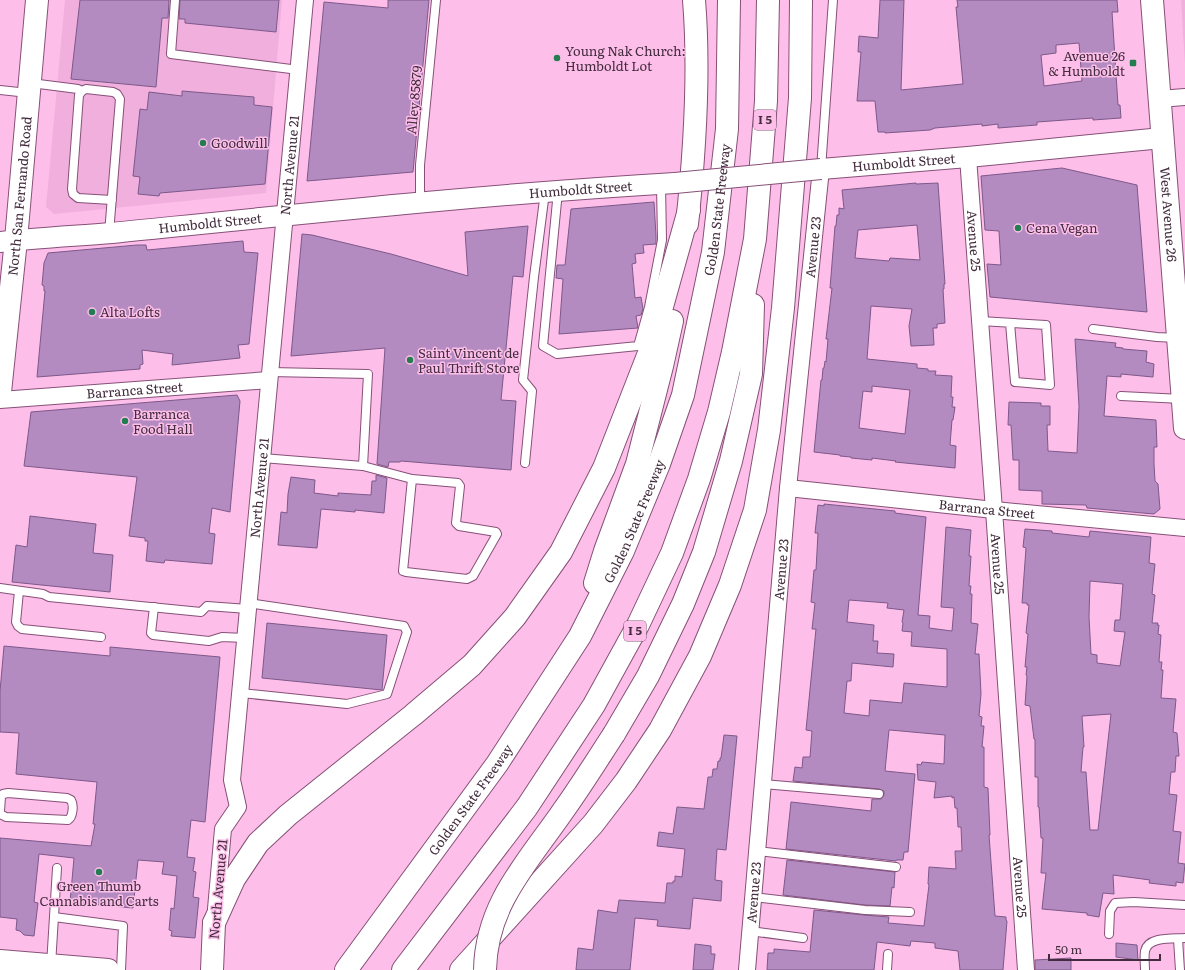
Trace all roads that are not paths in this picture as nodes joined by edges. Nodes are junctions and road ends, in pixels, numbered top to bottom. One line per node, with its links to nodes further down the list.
1 (37, 0): 12 (main road, North San Fernando Road)
2 (175, 0): 11 (lane)
3 (305, 0): 11 (street, North Avenue 21)
4 (436, 0): 23 (lane, Alley 85879)
5 (694, 0): 24 (main road)
6 (728, 0): 50 (main road, Golden State Freeway)
7 (768, 0): 27 (main road, I 5)
8 (801, 0): 78 (main road)
9 (833, 0): 19 (lane)
10 (1152, 0): 16 (main road, West Avenue 26)
11 (299, 70): 25 (street, North Avenue 21)
12 (30, 88): 13 (lane); 14 (lane); 28 (main road, North San Fernando Road)
13 (0, 90)
14 (82, 91): 22 (lane); 22 (lane)
15 (1185, 97): 16 (street)
16 (1159, 99): 17 (main road, West Avenue 26)
17 (1162, 138): 18 (street, Humboldt Street); 32 (main road, West Avenue 26)
18 (968, 157): 19 (street, Humboldt Street); 29 (street, Avenue 25)
19 (821, 169): 20 (street, Humboldt Street, bridge); 43 (street, Avenue 23)
20 (668, 183): 21 (street, Humboldt Street); 21 (lane)
21 (552, 191): 23 (street, Humboldt Street); 40 (lane)
22 (112, 200): 26 (lane)
23 (420, 203): 25 (street, Humboldt Street)
24 (689, 210): 50 (main road); 65 (main road)
25 (286, 214): 26 (street, Humboldt Street); 33 (street, North Avenue 21)
26 (109, 233): 28 (street, Humboldt Street)
27 (755, 239): 77 (main road, I 5); 79 (main road, bridge)
28 (8, 241): 34 (main road, North San Fernando Road)
29 (980, 321): 30 (lane); 44 (street, Avenue 25)
30 (1010, 323): 30 (lane)
31 (1093, 329): 32 (lane)
32 (1178, 338): 37 (main road, West Avenue 26)
33 (270, 376): 36 (street, Barranca Street); 39 (street, North Avenue 21); 41 (lane)
34 (0, 392)
35 (1121, 396): 37 (lane)
36 (0, 400)
37 (1183, 400): 38 (main road, West Avenue 26)
38 (1185, 428)
39 (262, 458): 41 (lane); 48 (street, North Avenue 21)
40 (526, 463)
41 (363, 466): 42 (lane)
42 (412, 479): 42 (lane)
43 (788, 488): 44 (street, Barranca Street); 54 (street, Avenue 23)
44 (994, 510): 45 (street, Barranca Street); 82 (street, Avenue 25)
45 (1185, 528)
46 (0, 588): 47 (lane)
47 (19, 591): 49 (lane); 51 (lane)
48 (248, 606): 49 (lane); 52 (street, North Avenue 21); 53 (lane)
49 (154, 607): 52 (lane)
50 (580, 636): 76 (main road, Golden State Freeway)
51 (101, 637)
52 (245, 638): 53 (street, North Avenue 21)
53 (241, 693): 65 (street, North Avenue 21)
54 (763, 784): 55 (lane); 58 (street, Avenue 23)
55 (879, 794)
56 (0, 803): 57 (lane); 57 (lane)
57 (0, 812)
58 (757, 851): 59 (lane); 61 (street, Avenue 23)
59 (896, 867)
60 (56, 868): 64 (lane)
61 (753, 898): 63 (lane); 66 (street, Avenue 23)
62 (1185, 906): 67 (lane)
63 (910, 912)
64 (54, 917): 72 (lane); 74 (lane)
65 (214, 923): 75 (main road, North Avenue 21)
66 (750, 931): 68 (lane); 80 (street, Avenue 23)
67 (1109, 934)
68 (803, 938)
69 (1181, 939): 83 (lane); 84 (lane)
70 (888, 954): 81 (lane)
71 (0, 961): 72 (main road)
72 (51, 966): 73 (main road)
73 (108, 970)
74 (121, 970)
75 (212, 970)
76 (346, 970)
77 (403, 970)
78 (461, 970)
79 (485, 970)
80 (747, 970)
81 (887, 970)
82 (1026, 970)
83 (1145, 970)
84 (1180, 970)

